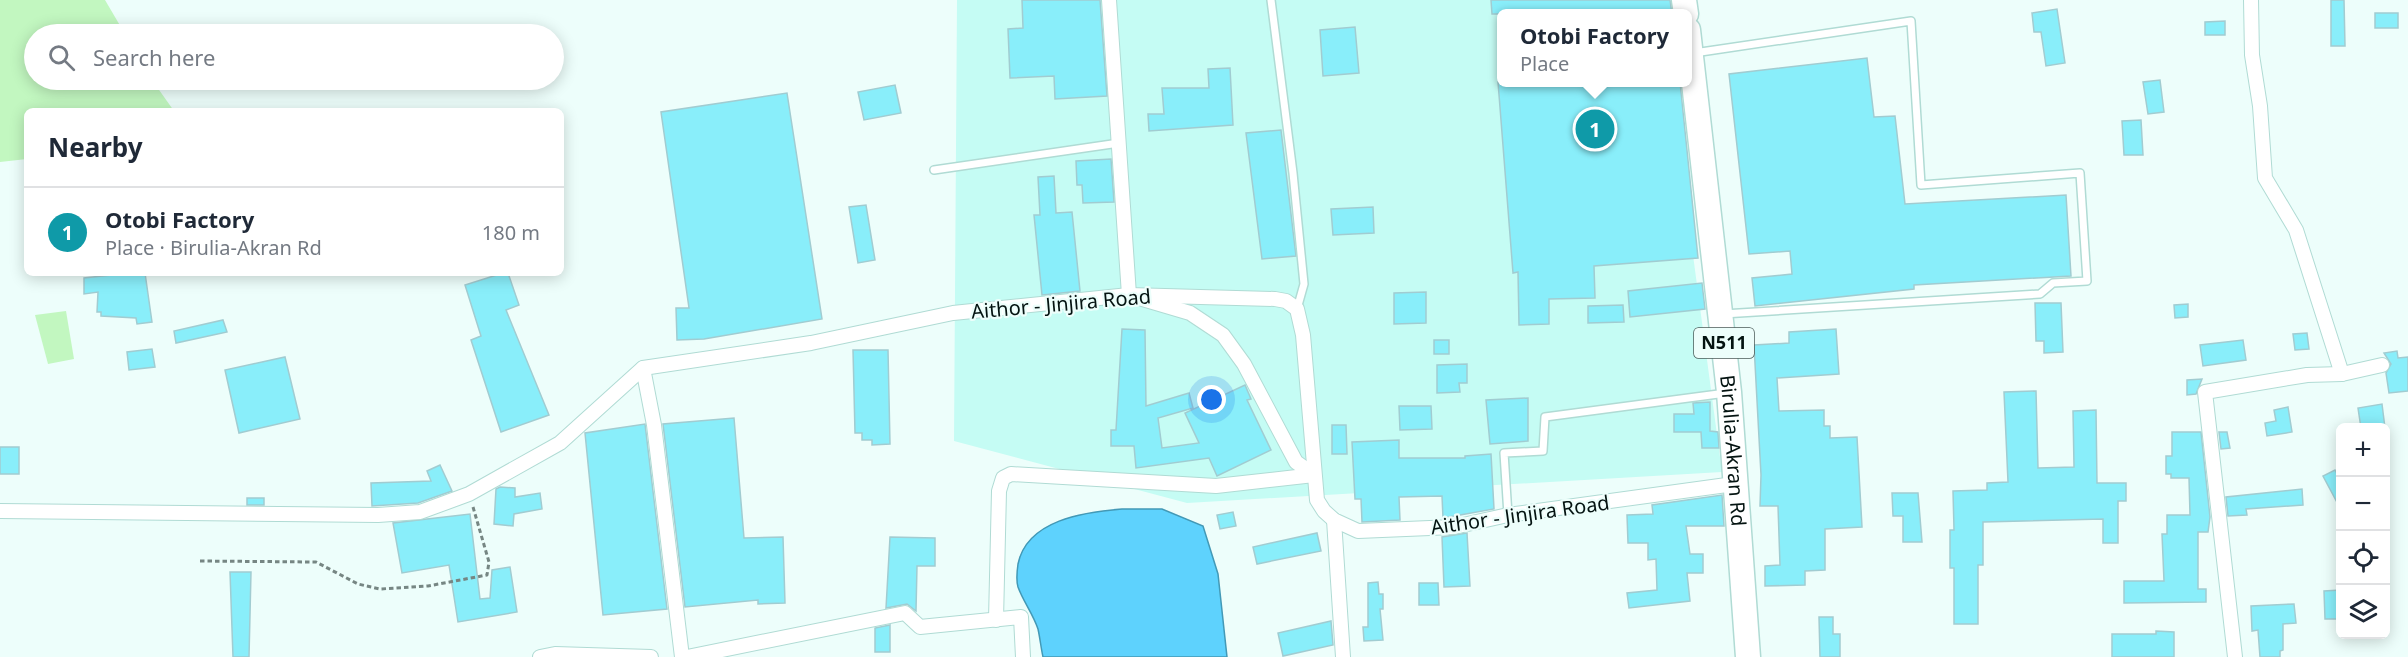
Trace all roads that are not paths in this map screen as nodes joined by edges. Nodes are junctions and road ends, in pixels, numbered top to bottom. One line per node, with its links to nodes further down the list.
1 (1109, 0): 6 (street)
2 (1271, 0): 9 (lane)
3 (2251, 0): 13 (street)
4 (1692, 42): 10 (lane)
5 (1692, 60): 10 (highway, Birulia-Akran Rd / N511)
6 (1119, 143): 7 (lane); 8 (street)
7 (934, 170)
8 (1130, 295): 9 (street, Aithor - Jinjira Road); 12 (street, Aithor - Jinjira Road); 15 (street)
9 (1297, 309): 15 (street)
10 (1720, 314): 14 (highway, Birulia-Akran Rd / N511)
11 (2382, 365): 13 (street)
12 (643, 368): 17 (street); 23 (street)
13 (2342, 374): 28 (street)
14 (1729, 392): 16 (highway, Birulia-Akran Rd / N511); 18 (lane)
15 (1314, 475): 19 (street); 20 (street)
16 (1734, 484): 18 (street, Aithor - Jinjira Road); 27 (highway, Birulia-Akran Rd / N511)
17 (0, 511)
18 (1508, 515): 19 (street, Aithor - Jinjira Road)
19 (1334, 520): 26 (street)
20 (996, 620): 24 (street); 25 (street)
21 (540, 657): 22 (street)
22 (651, 657)
23 (682, 657)
24 (687, 657)
25 (1023, 657)
26 (1343, 657)
27 (1748, 657)
28 (2235, 657)

